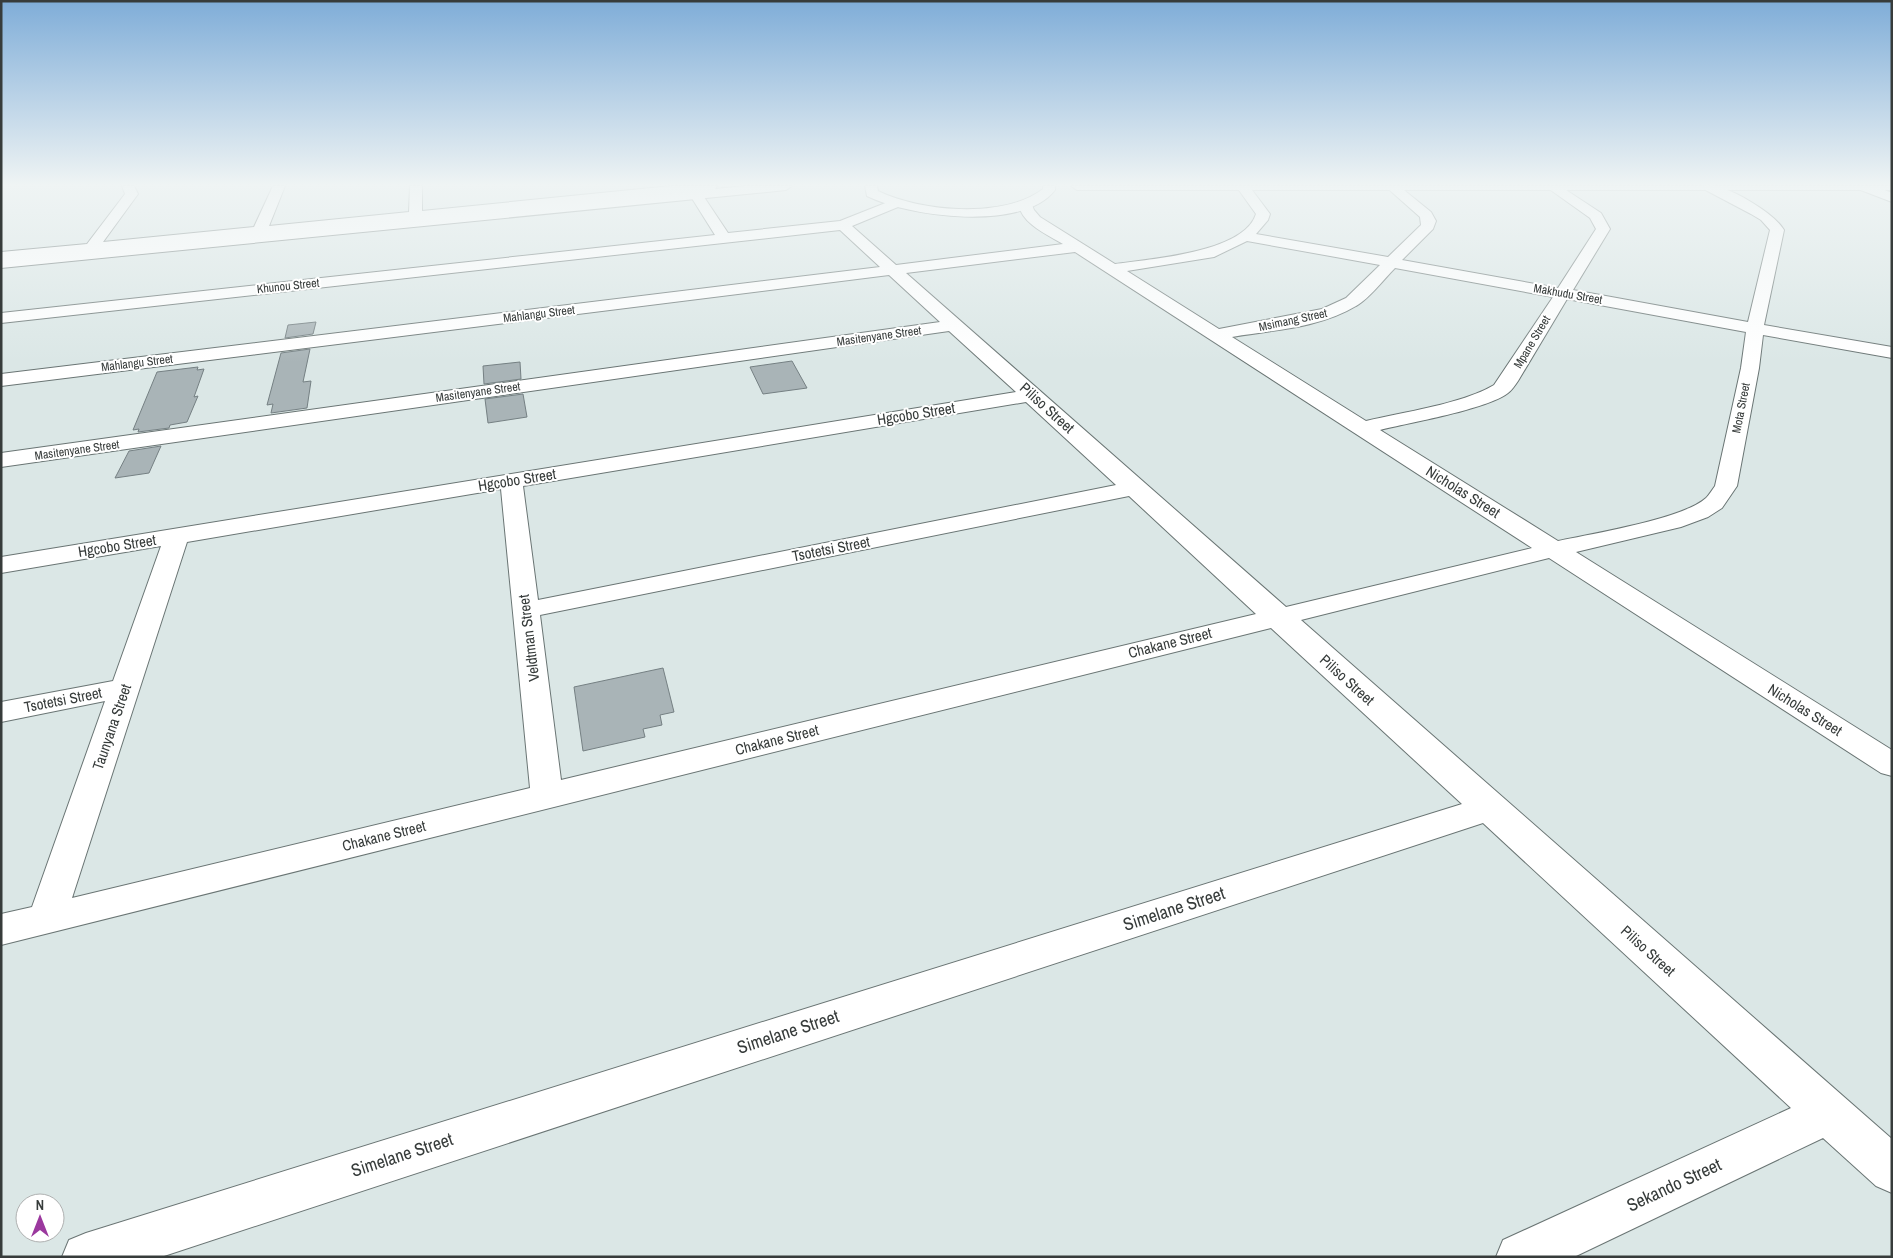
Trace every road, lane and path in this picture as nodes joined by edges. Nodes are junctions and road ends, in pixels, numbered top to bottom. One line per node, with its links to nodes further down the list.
1 (95, 245): 12 (street)
2 (153, 245): 12 (street)
3 (663, 245): 19 (street, Khunou Street)
4 (865, 245): 17 (street, Piliso Street)
5 (1074, 245): 11 (street, Nicholas Street)
6 (1229, 245): 16 (street)
7 (1292, 245): 15 (street, Makhudu Street)
8 (1411, 245): 15 (street, Msimang Street)
9 (1592, 245): 18 (street, Mpane Street)
10 (1774, 245): 21 (street, Mota Street)
11 (1077, 247): 16 (street, Nicholas Street); 17 (street, Mahlangu Street)
12 (90, 251): 13 (street); 14 (street)
13 (1, 257)
14 (1, 263)
15 (1394, 263): 18 (street, Makhudu Street); 22 (street, Msimang Street)
16 (1112, 269): 22 (street, Nicholas Street)
17 (893, 270): 20 (street, Piliso Street); 24 (street, Mahlangu Street)
18 (1562, 293): 21 (street, Makhudu Street); 26 (street, Mpane Street)
19 (1, 318)
20 (954, 325): 25 (street, Piliso Street); 27 (street, Masitenyane Street)
21 (1755, 328): 23 (street, Makhudu Street); 31 (street, Mota Street)
22 (1216, 335): 26 (street, Nicholas Street)
23 (1892, 353)
24 (1, 380)
25 (1032, 395): 28 (street, Hgcobo Street); 29 (street, Piliso Street)
26 (1361, 428): 31 (street, Nicholas Street)
27 (1, 460)
28 (511, 481): 30 (street, Hgcobo Street); 33 (street, Veldtman Street)
29 (1135, 488): 33 (street, Tsotetsi Street); 34 (street, Piliso Street)
30 (177, 536): 32 (street, Hgcobo Street); 35 (street, Taunyana Street)
31 (1553, 550): 34 (street, Chakane Street); 37 (street, Nicholas Street)
32 (1, 565)
33 (526, 610): 38 (street, Veldtman Street)
34 (1278, 617): 38 (street, Chakane Street); 39 (street, Piliso Street)
35 (125, 688): 36 (street, Tsotetsi Street); 40 (street, Taunyana Street)
36 (1, 712)
37 (1886, 755)
38 (547, 796): 40 (street, Chakane Street)
39 (1490, 808): 42 (street, Piliso Street); 44 (street, Simelane Street)
40 (46, 919): 41 (street, Chakane Street)
41 (1, 930)
42 (1828, 1113): 43 (street, Piliso Street); 45 (street, Sekando Street)
43 (1892, 1170)
44 (86, 1257)
45 (1520, 1257)

